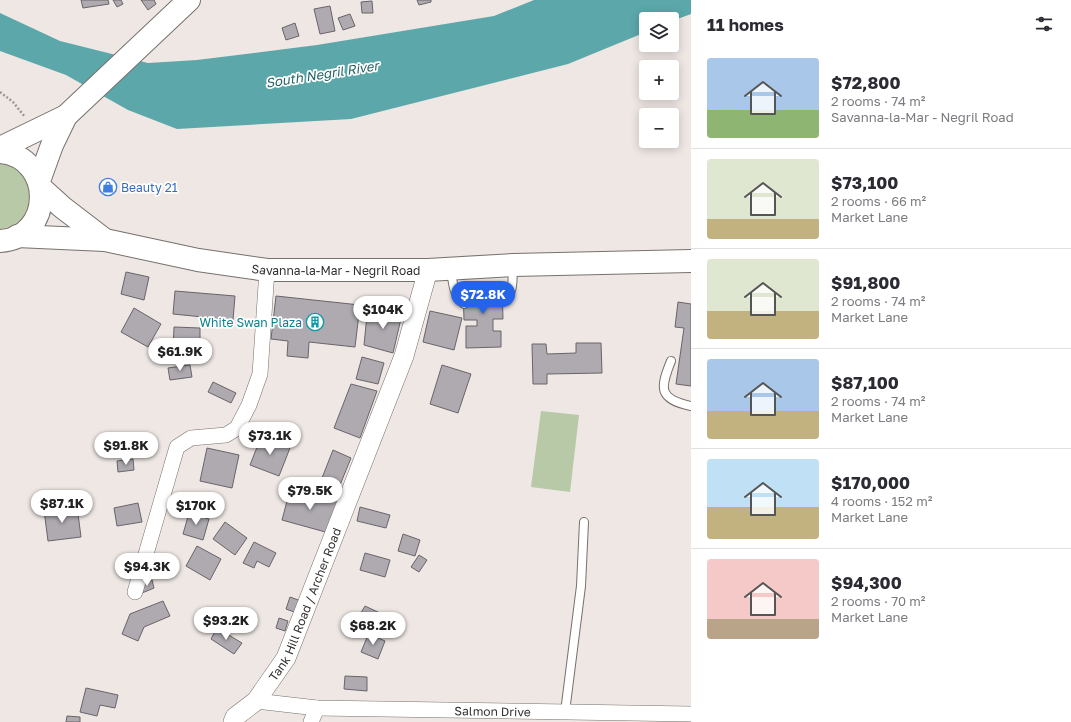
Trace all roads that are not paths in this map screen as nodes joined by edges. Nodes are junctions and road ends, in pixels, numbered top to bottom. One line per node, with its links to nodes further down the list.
1 (189, 0): 2 (main road)
2 (66, 116): 3 (main road); 5 (main road)
3 (0, 148)
4 (0, 152): 5 (main road, Savanna-la-Mar - Negril Road)
5 (40, 184): 6 (main road); 7 (main road, Savanna-la-Mar - Negril Road)
6 (9, 238): 7 (main road, Savanna-la-Mar - Negril Road)
7 (105, 240): 11 (main road, Savanna-la-Mar - Negril Road)
8 (691, 261): 9 (main road, Savanna-la-Mar - Negril Road)
9 (513, 265): 10 (main road, Savanna-la-Mar - Negril Road); 13 (lane)
10 (451, 269): 12 (main road, Savanna-la-Mar - Negril Road); 14 (lane)
11 (267, 270): 12 (main road, Savanna-la-Mar - Negril Road); 18 (street)
12 (428, 270): 19 (street, Tank Hill Road / Archer Road)
13 (502, 302)
14 (464, 304)
15 (672, 361): 16 (lane)
16 (691, 406)
17 (584, 522): 21 (lane)
18 (135, 592)
19 (256, 701): 20 (street, Salmon Drive); 23 (street, Tank Hill Road / Archer Road)
20 (317, 708): 21 (street, Salmon Drive); 24 (street)
21 (565, 712): 22 (street, Salmon Drive)
22 (691, 714)
23 (233, 722)
24 (311, 722)

